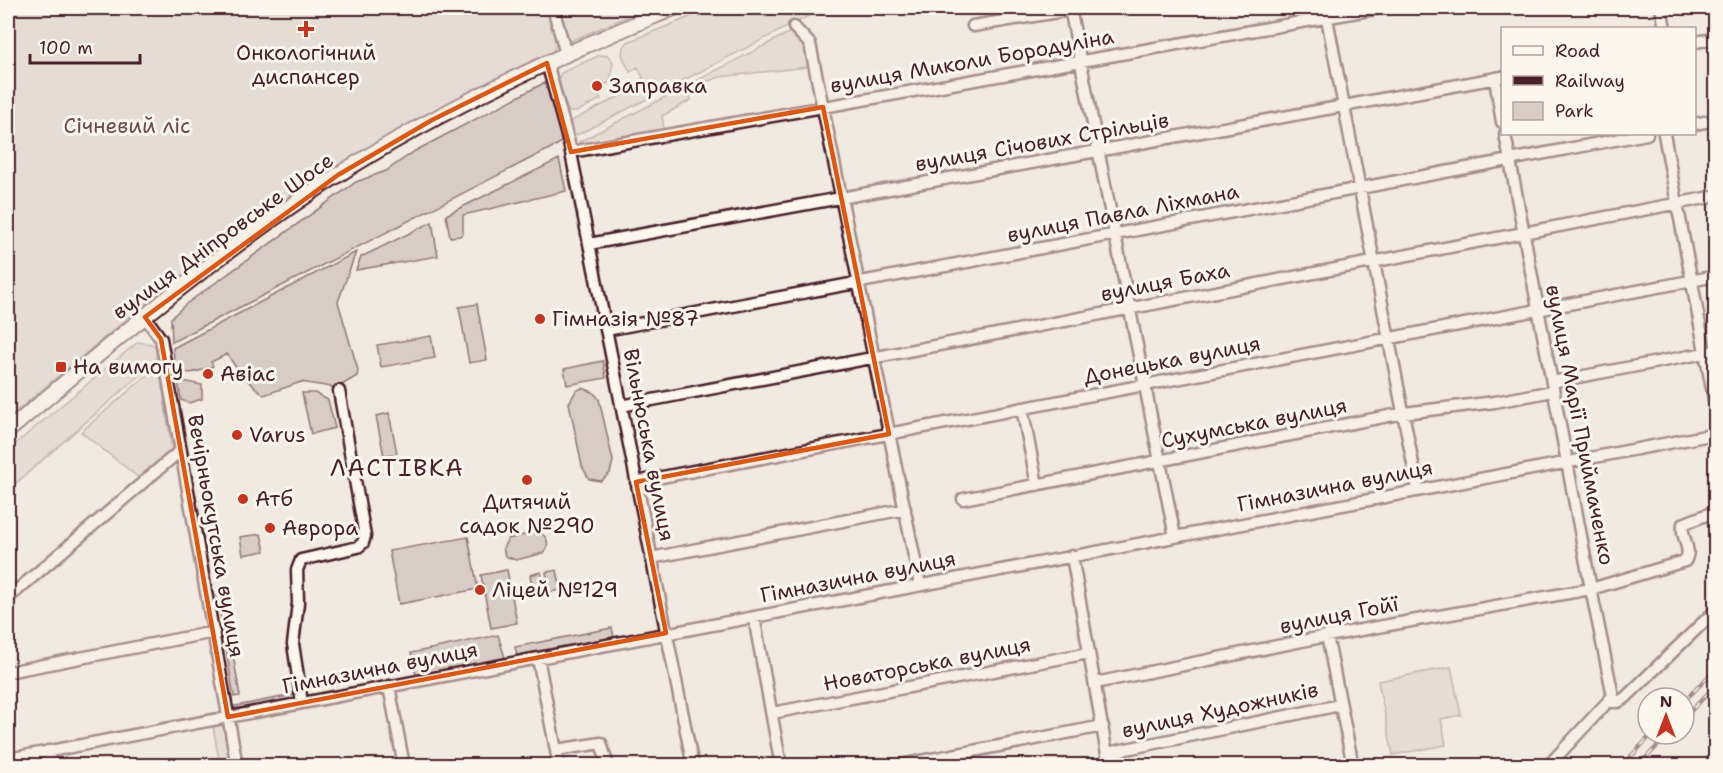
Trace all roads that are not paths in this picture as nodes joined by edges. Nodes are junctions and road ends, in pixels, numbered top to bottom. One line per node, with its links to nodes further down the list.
1 (553, 8): 12 (street)
2 (674, 8): 12 (main road, вулиця Дніпровське Шосе)
3 (1380, 8): 6 (street, вулиця Миколи Бородуліна)
4 (1661, 8): 9 (street)
5 (1070, 9): 7 (street); 13 (street)
6 (1327, 12): 13 (street, вулиця Миколи Бородуліна); 17 (street)
7 (973, 26)
8 (794, 27): 18 (street)
9 (1665, 27)
10 (1716, 39): 11 (street)
11 (1696, 42)
12 (566, 54): 14 (main road, вулиця Дніпровське Шосе)
13 (1081, 61): 18 (street, вулиця Миколи Бородуліна); 24 (street)
14 (547, 63): 25 (street, Вільнюська вулиця); 40 (main road, вулиця Дніпровське Шосе)
15 (1499, 78): 16 (street); 17 (street, вулиця Січових Стрільців)
16 (1501, 100)
17 (1345, 106): 24 (street, вулиця Січових Стрільців); 27 (street)
18 (823, 107): 25 (street, вулиця Миколи Бородуліна); 29 (street)
19 (1716, 120): 20 (street)
20 (1696, 124)
21 (1504, 135): 26 (street, вулиця Марії Приймаченко)
22 (1641, 135): 26 (street, вулиця Павла Ліхмана)
23 (1664, 135): 30 (street)
24 (1098, 151): 29 (street, вулиця Січових Стрільців); 32 (street)
25 (571, 152): 33 (street, Вільнюська вулиця)
26 (1509, 159): 27 (street, вулиця Павла Ліхмана); 31 (street, вулиця Марії Приймаченко)
27 (1361, 188): 32 (street, вулиця Павла Ліхмана); 34 (street)
28 (1716, 196): 30 (street, вулиця Баха)
29 (842, 198): 33 (street, вулиця Січових Стрільців); 37 (street)
30 (1677, 203): 31 (street, вулиця Баха); 36 (street)
31 (1523, 233): 34 (street, вулиця Баха); 39 (street, вулиця Марії Приймаченко)
32 (1115, 234): 37 (street, вулиця Павла Ліхмана); 38 (street)
33 (589, 244): 41 (street, Вільнюська вулиця)
34 (1375, 261): 38 (street, вулиця Баха); 42 (street)
35 (1716, 276): 36 (street, Донецька вулиця)
36 (1691, 280): 39 (street, Донецька вулиця); 43 (street)
37 (858, 282): 41 (street, вулиця Павла Ліхмана); 44 (street)
38 (1130, 308): 44 (street, вулиця Баха); 45 (street)
39 (1539, 309): 42 (street, Донецька вулиця); 46 (street, вулиця Марії Приймаченко)
40 (145, 317): 52 (main road, вулиця Дніпровське Шосе); 55 (street, Вечірньокутська вулиця)
41 (606, 330): 48 (street, Вільнюська вулиця)
42 (1389, 338): 45 (street, Донецька вулиця); 51 (street)
43 (1710, 352): 46 (street, Сухумська вулиця); 50 (street)
44 (874, 357): 48 (street, вулиця Баха); 53 (street)
45 (1145, 385): 49 (street, Донецька вулиця); 56 (street)
46 (1552, 387): 51 (street, Сухумська вулиця); 57 (street, вулиця Марії Приймаченко)
47 (339, 392): 81 (street)
48 (621, 406): 58 (street, Вільнюська вулиця)
49 (1022, 408): 53 (street, Донецька вулиця); 59 (street)
50 (1716, 410)
51 (1404, 413): 56 (street, Сухумська вулиця); 60 (street)
52 (8, 430)
53 (889, 434): 58 (street, Донецька вулиця); 62 (street)
54 (1716, 434): 57 (street, Гімназична вулиця)
55 (181, 450): 69 (street); 72 (street, Вечірньокутська вулиця)
56 (1160, 461): 59 (street, Сухумська вулиця); 64 (street)
57 (1567, 462): 60 (street, Гімназична вулиця); 68 (street, вулиця Марії Приймаченко)
58 (636, 482): 66 (street, Вільнюська вулиця)
59 (1037, 485): 61 (street, Сухумська вулиця)
60 (1418, 490): 64 (street, Гімназична вулиця)
61 (963, 499)
62 (904, 509): 66 (street); 67 (street)
63 (1716, 511): 68 (street, вулиця Марії Приймаченко)
64 (1175, 537): 65 (street, Гімназична вулиця)
65 (1072, 556): 67 (street, Гімназична вулиця); 75 (street)
66 (651, 558): 73 (street, Вільнюська вулиця)
67 (920, 585): 71 (street, Гімназична вулиця)
68 (1591, 589): 74 (street, вулиця Гойї); 80 (street)
69 (8, 598)
70 (1716, 610): 80 (street)
71 (754, 617): 73 (street, Гімназична вулиця); 83 (street)
72 (214, 633): 77 (street); 84 (street, Вечірньокутська вулиця)
73 (666, 633): 76 (street, Гімназична вулиця); 95 (street, Вільнюська вулиця)
74 (1327, 636): 78 (street, вулиця Гойї); 82 (street)
75 (1089, 653): 78 (street); 83 (street, Новаторська вулиця)
76 (538, 658): 79 (street, Гімназична вулиця); 86 (street)
77 (8, 672)
78 (1095, 683): 85 (street)
79 (389, 686): 81 (street, Гімназична вулиця); 92 (street)
80 (1608, 702): 100 (street)
81 (302, 703): 84 (street, Гімназична вулиця)
82 (1340, 705): 88 (street, вулиця Художників); 99 (street)
83 (772, 713): 96 (street)
84 (228, 717): 87 (street, Гімназична вулиця); 91 (street, Вечірньокутська вулиця)
85 (1103, 726): 88 (street); 97 (street)
86 (556, 750): 93 (street); 94 (street)
87 (48, 751): 89 (street, Гімназична вулиця); 90 (street)
88 (1107, 753): 98 (street)
89 (8, 759)
90 (51, 765)
91 (237, 765)
92 (404, 765)
93 (559, 765)
94 (608, 765)
95 (693, 765)
96 (782, 765)
97 (895, 765)
98 (1110, 765)
99 (1353, 765)
100 (1548, 765)

